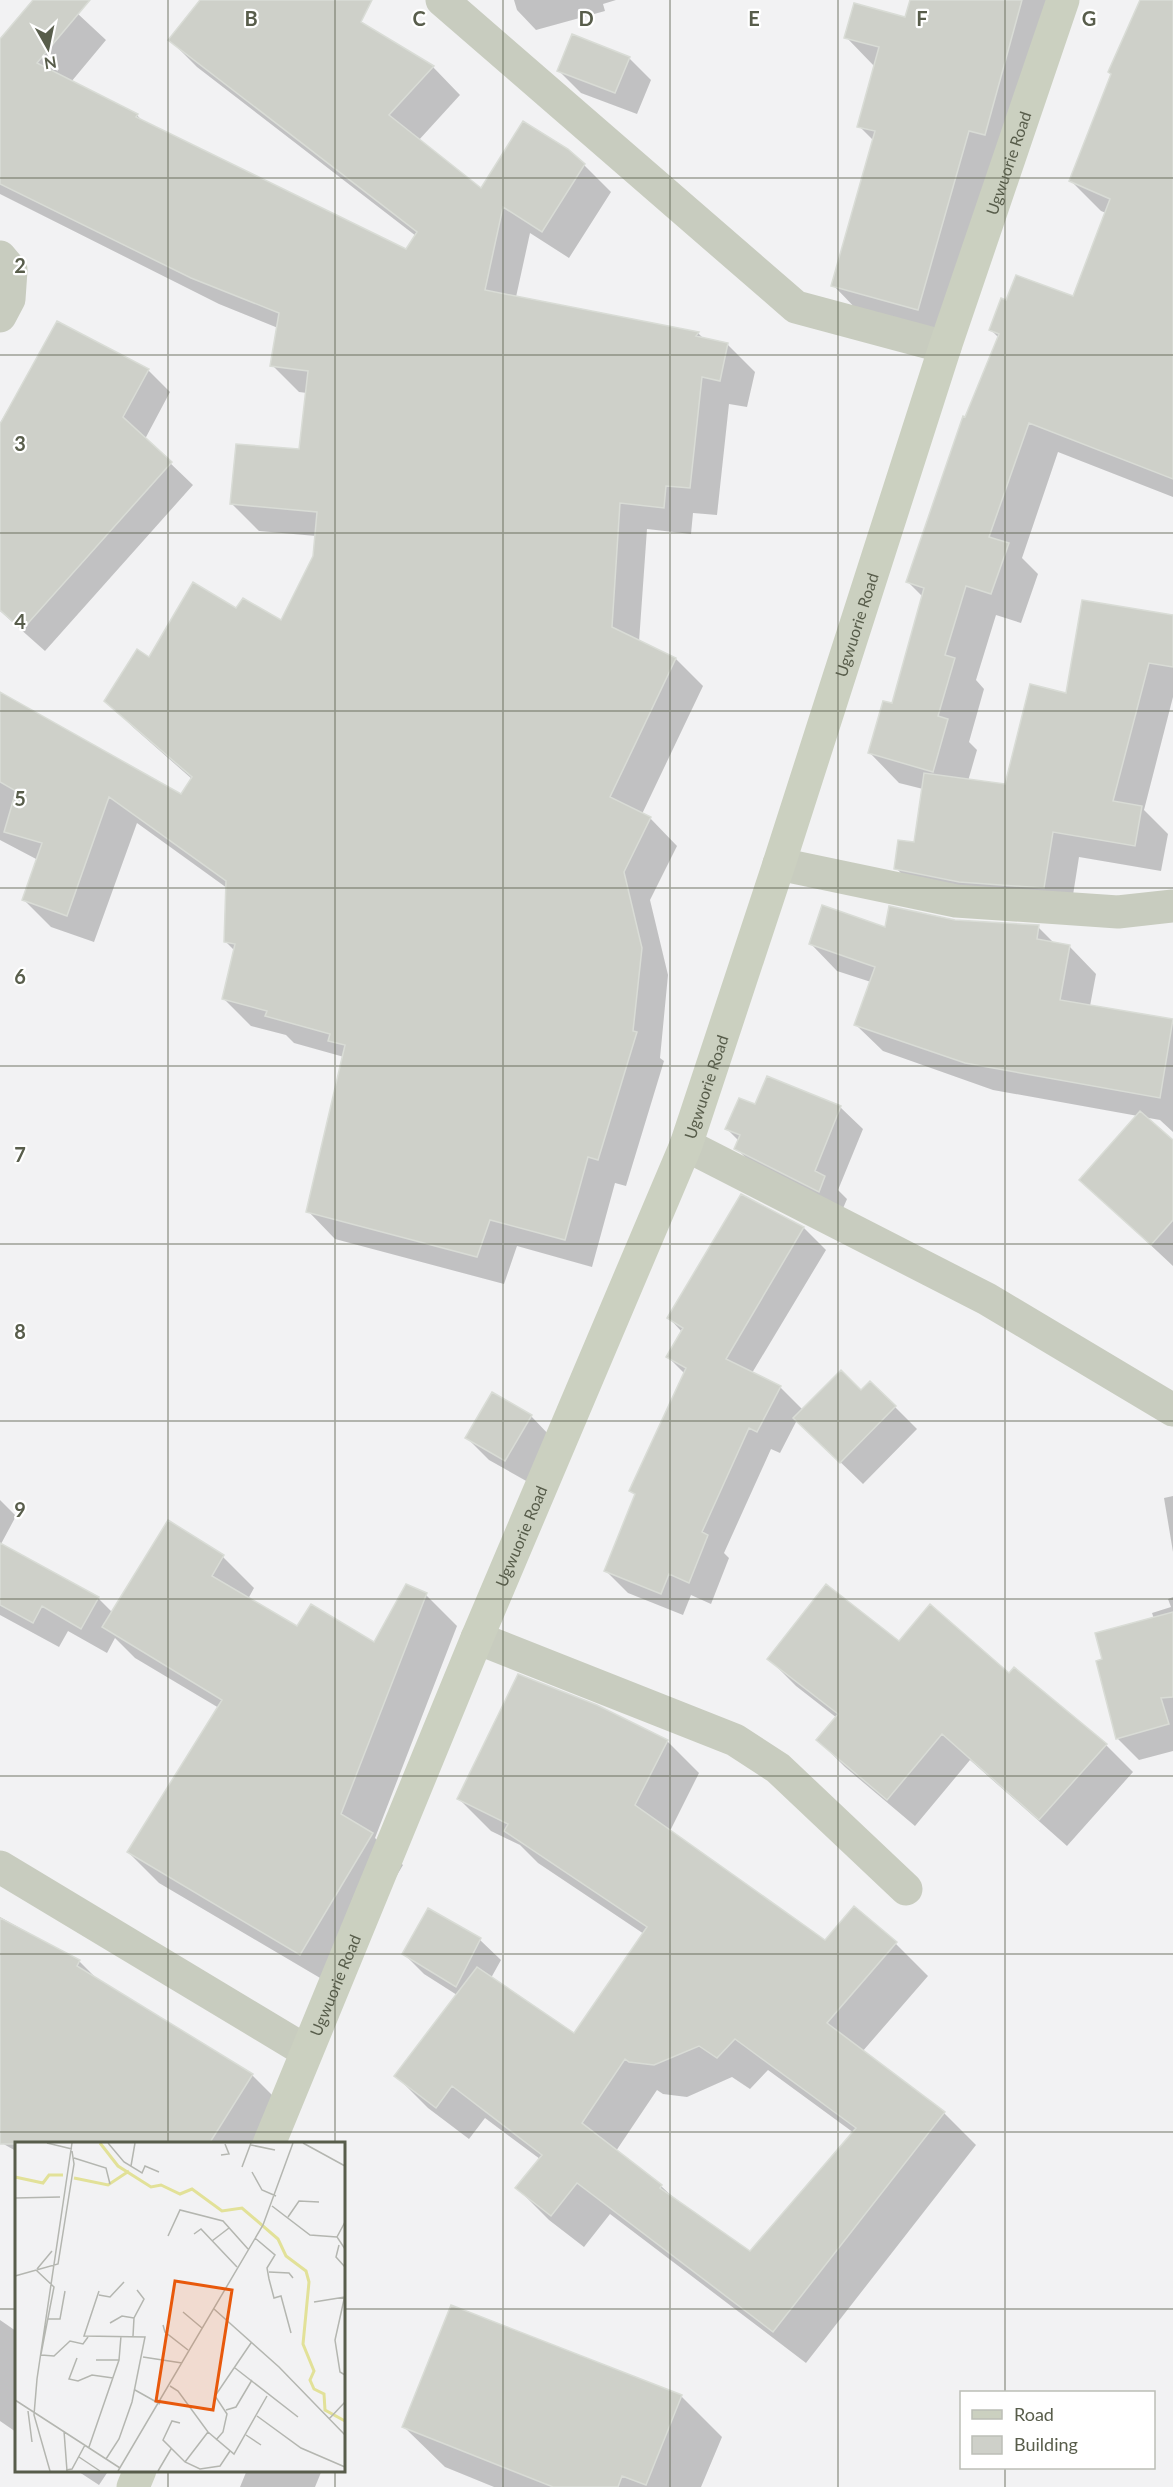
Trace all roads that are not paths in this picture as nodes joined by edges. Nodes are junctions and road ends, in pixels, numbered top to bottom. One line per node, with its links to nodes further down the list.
1 (442, 0): 5 (street)
2 (1064, 0): 5 (street, Ugwuorie Road)
3 (0, 257): 4 (street)
4 (0, 316)
5 (945, 347): 6 (street, Ugwuorie Road)
6 (779, 864): 7 (street); 8 (street, Ugwuorie Road)
7 (1173, 906)
8 (686, 1146): 9 (street); 10 (street, Ugwuorie Road)
9 (1173, 1410)
10 (477, 1638): 12 (street); 13 (street, Ugwuorie Road)
11 (0, 1867): 13 (street)
12 (906, 1889)
13 (306, 2051): 14 (street, Ugwuorie Road)
14 (270, 2142)
15 (139, 2472): 16 (street)
16 (133, 2487)

